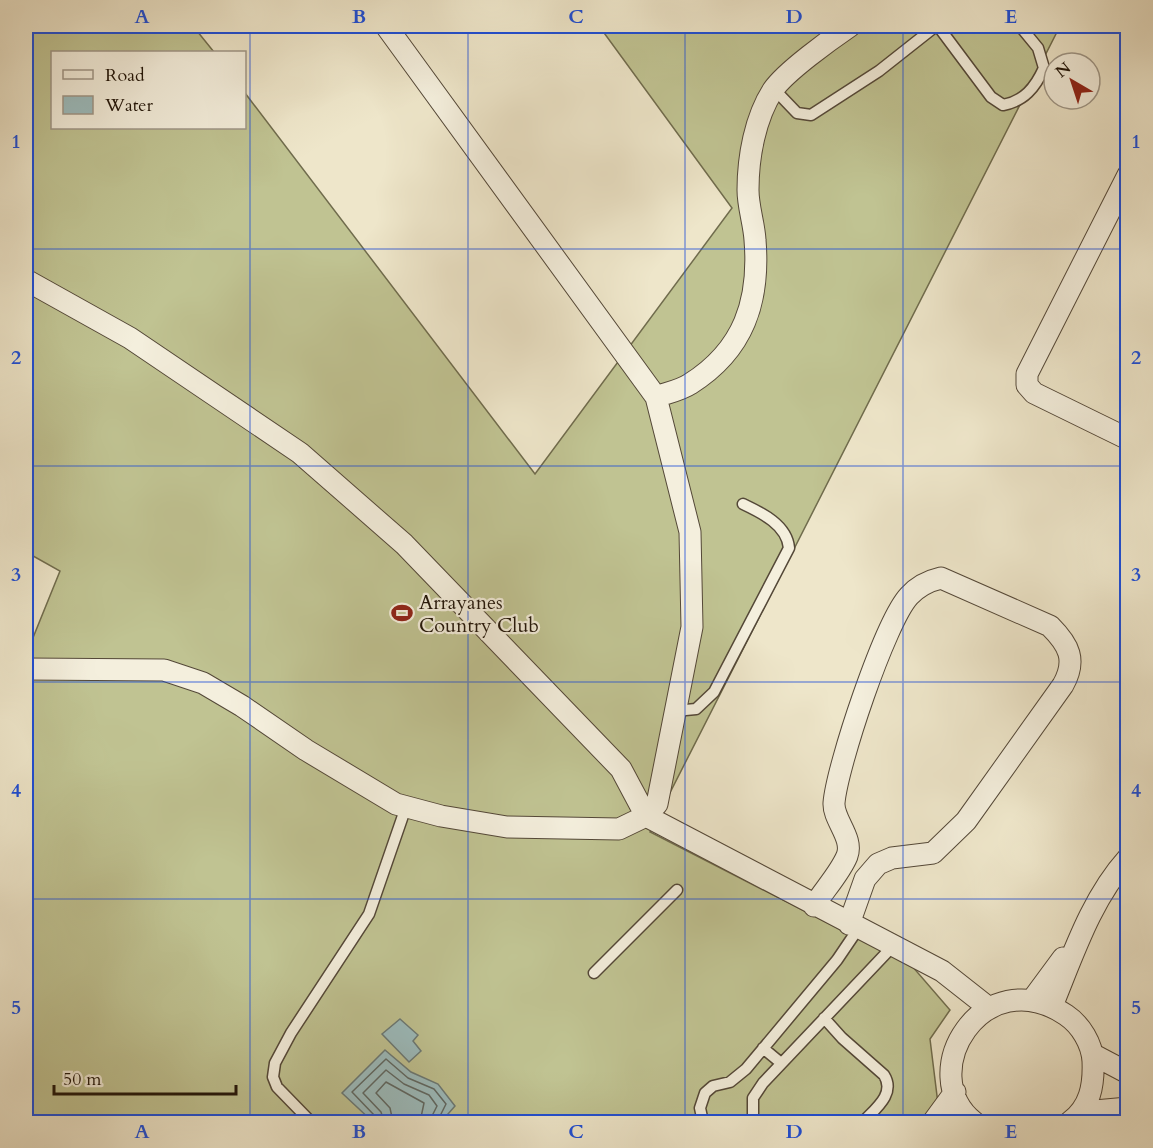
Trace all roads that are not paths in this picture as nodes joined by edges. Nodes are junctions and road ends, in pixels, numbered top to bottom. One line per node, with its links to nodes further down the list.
1 (386, 26): 8 (street)
2 (850, 26): 5 (street)
3 (937, 26): 4 (lane); 5 (lane)
4 (1020, 26)
5 (774, 89): 8 (street)
6 (1128, 175): 9 (street)
7 (26, 280): 14 (street)
8 (656, 397): 12 (street)
9 (1128, 439)
10 (743, 504): 12 (lane)
11 (26, 669): 13 (street)
12 (675, 711): 14 (street)
13 (406, 807): 14 (street); 36 (lane)
14 (646, 816): 17 (street)
15 (1128, 858): 19 (street)
16 (677, 890): 22 (lane)
17 (814, 906): 18 (street); 18 (street)
18 (854, 926): 20 (street); 28 (lane)
19 (1080, 936): 23 (street); 24 (street)
20 (893, 946): 21 (street); 26 (lane)
21 (942, 971): 25 (street); 27 (street)
22 (594, 973)
23 (1032, 1000): 24 (street); 25 (street)
24 (1052, 1006): 29 (street)
25 (989, 1008): 27 (street)
26 (824, 1018): 30 (lane); 39 (lane)
27 (972, 1021): 32 (street)
28 (763, 1048): 30 (lane); 37 (lane)
29 (1092, 1054): 31 (street); 34 (street)
30 (781, 1063): 38 (lane)
31 (1128, 1073)
32 (955, 1092): 35 (street); 40 (street)
33 (1128, 1108): 34 (street)
34 (1077, 1117)
35 (969, 1121)
36 (311, 1122)
37 (703, 1122)
38 (750, 1122)
39 (863, 1122)
40 (933, 1122)

